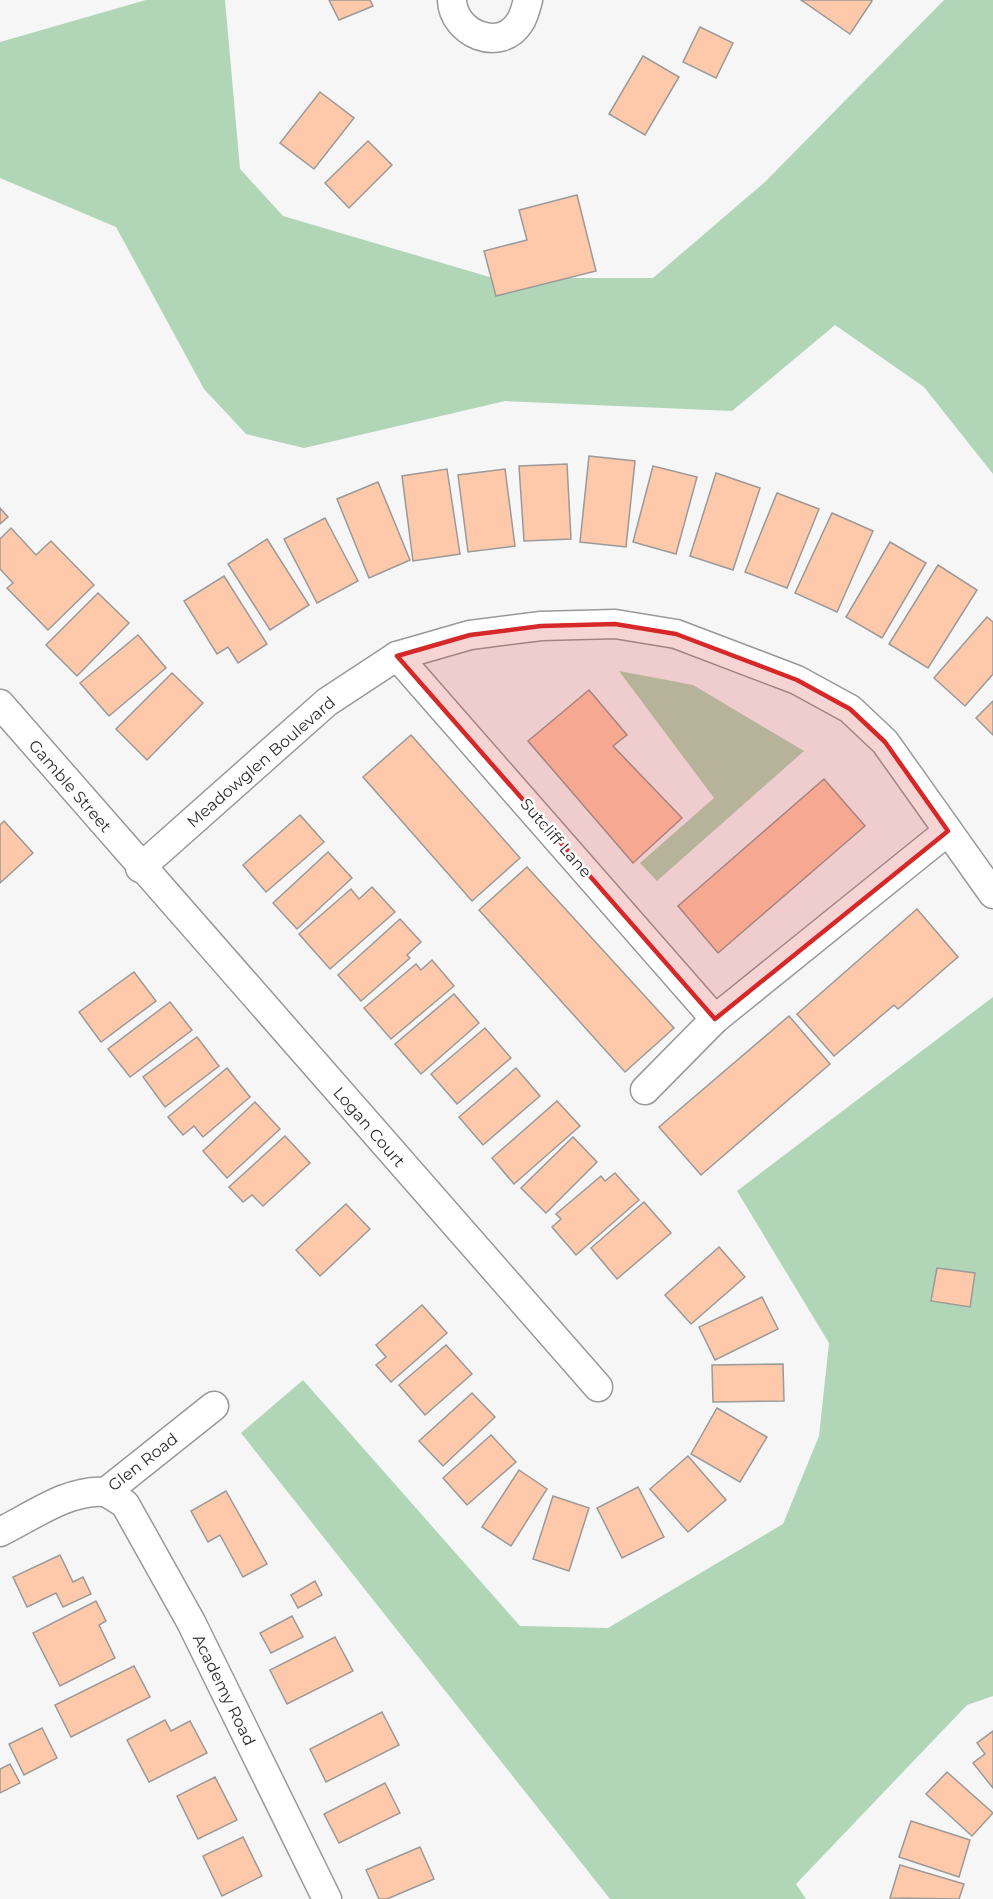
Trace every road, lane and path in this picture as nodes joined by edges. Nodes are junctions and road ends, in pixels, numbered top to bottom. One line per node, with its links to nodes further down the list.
1 (452, 0): 2 (street)
2 (528, 0)
3 (397, 656): 5 (street, Meadowglen Boulevard); 6 (street, Meadowglen Boulevard); 8 (street, Sutcliff Lane)
4 (0, 704): 6 (street, Gamble Street)
5 (948, 831): 7 (street, Meadowglen Boulevard); 8 (street)
6 (140, 868): 10 (street, Logan Court)
7 (993, 894)
8 (715, 1019): 9 (street)
9 (645, 1090)
10 (598, 1387)
11 (214, 1406): 12 (street, Glen Road)
12 (106, 1492): 13 (street, Glen Road); 14 (street, Academy Road)
13 (0, 1532)
14 (327, 1899)

